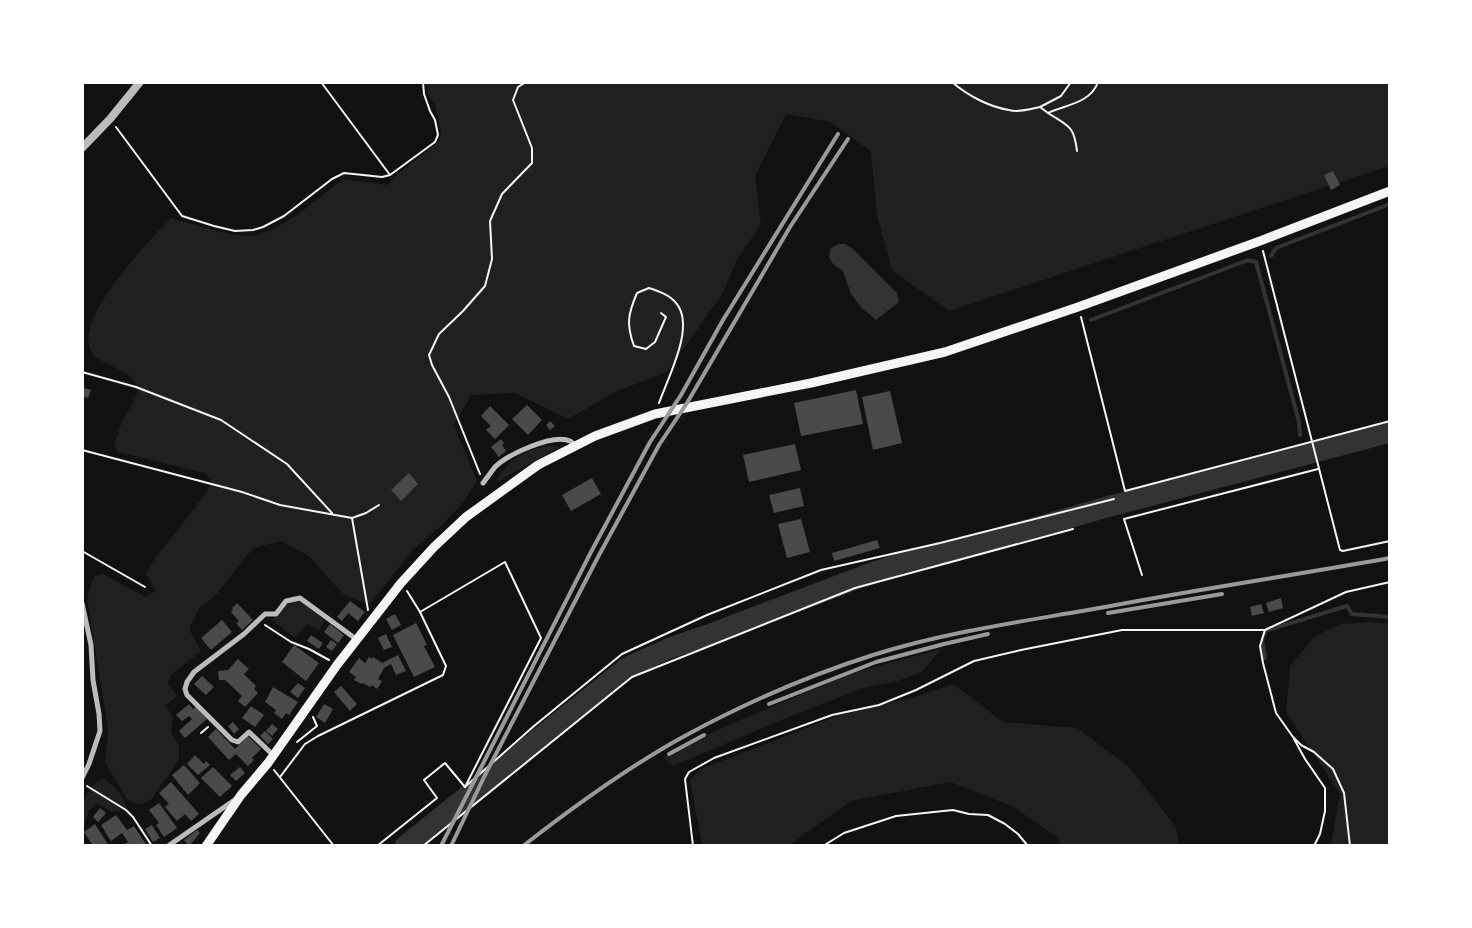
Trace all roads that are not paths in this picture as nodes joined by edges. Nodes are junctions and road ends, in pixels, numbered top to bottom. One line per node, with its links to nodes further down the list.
1 (140, 82): 2 (street)
2 (82, 148)
3 (1390, 191): 4 (main road)
4 (576, 446): 5 (street); 7 (main road)
5 (483, 483)
6 (82, 603): 9 (street)
7 (356, 639): 8 (main road); 8 (street)
8 (271, 759): 10 (main road)
9 (82, 778)
10 (241, 795): 11 (street); 12 (main road)
11 (168, 846)
12 (206, 846)

